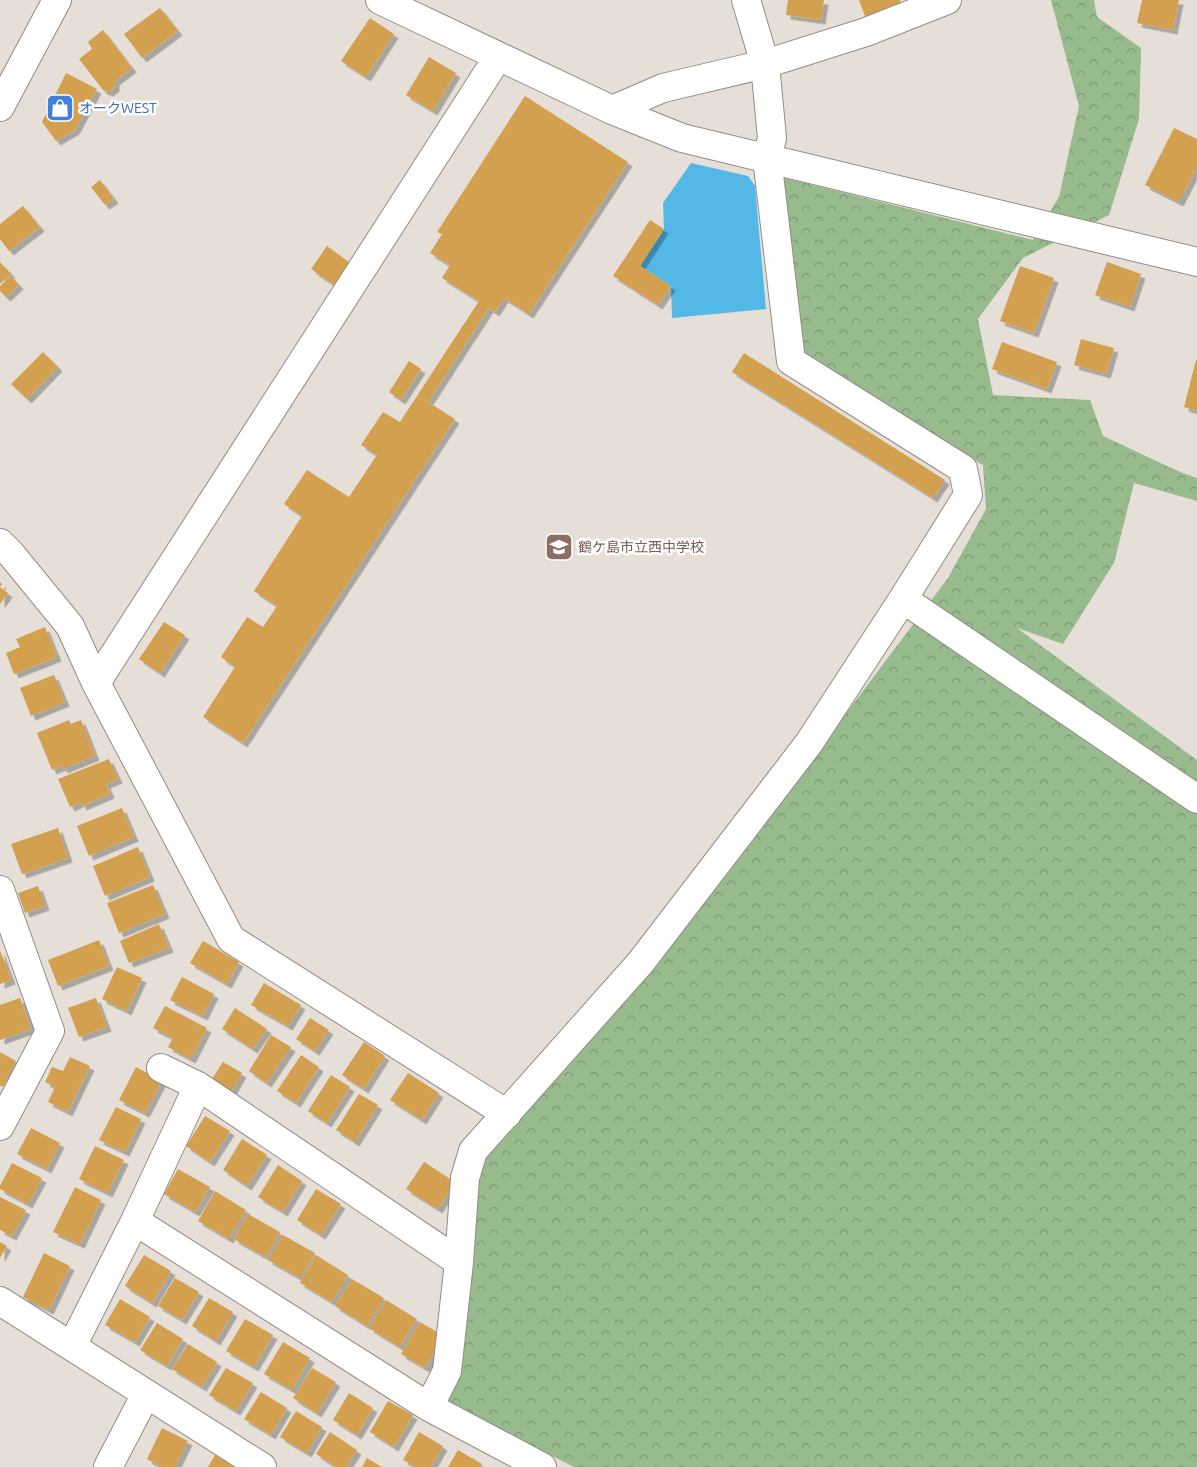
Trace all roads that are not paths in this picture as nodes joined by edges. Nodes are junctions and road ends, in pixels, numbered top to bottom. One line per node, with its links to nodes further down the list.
1 (57, 0): 7 (street)
2 (380, 0): 5 (street)
3 (746, 0): 6 (street)
4 (947, 0): 6 (street)
5 (498, 56): 8 (street); 13 (street)
6 (765, 64): 8 (street); 9 (street)
7 (0, 107)
8 (612, 110): 9 (street)
9 (767, 158): 10 (street); 12 (street)
10 (1197, 262)
11 (0, 544): 13 (street)
12 (904, 599): 14 (street); 18 (street)
13 (96, 683): 18 (street)
14 (1197, 799)
15 (0, 890): 19 (street)
16 (161, 1068): 17 (street)
17 (198, 1086): 20 (street); 21 (street)
18 (507, 1114): 21 (street)
19 (1, 1120)
20 (135, 1222): 23 (street); 25 (street)
21 (459, 1262): 25 (street)
22 (0, 1301): 23 (street)
23 (72, 1346): 24 (street)
24 (146, 1394): 26 (street); 27 (street)
25 (429, 1407): 28 (street)
26 (108, 1467)
27 (262, 1467)
28 (542, 1467)

